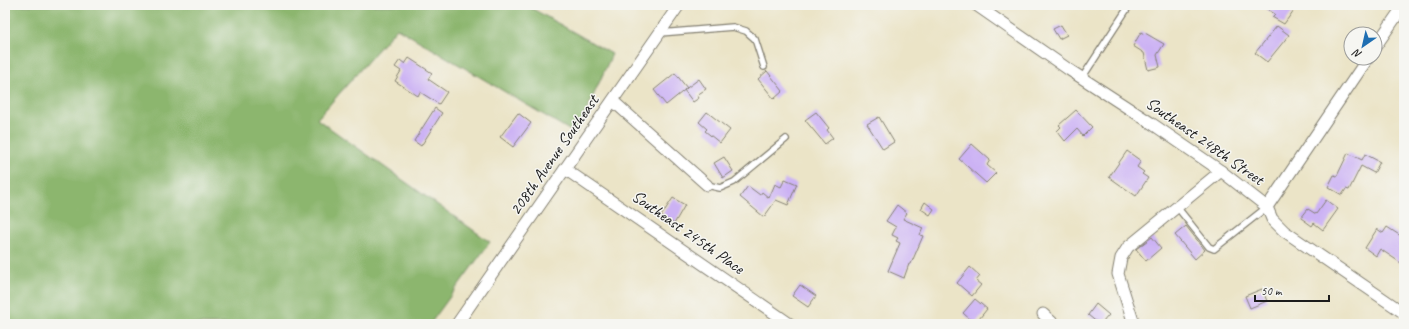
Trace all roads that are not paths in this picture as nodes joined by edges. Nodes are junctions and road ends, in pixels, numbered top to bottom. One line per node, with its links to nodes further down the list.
1 (679, 5): 5 (street, 208th Avenue Southeast)
2 (976, 5): 9 (street, Southeast 248th Street)
3 (1404, 5): 6 (street)
4 (1129, 6): 9 (lane)
5 (660, 33): 8 (lane); 10 (street, 208th Avenue Southeast)
6 (1383, 35)
7 (1363, 66): 16 (street)
8 (764, 67)
9 (1082, 78): 13 (street, Southeast 248th Street)
10 (613, 101): 12 (street, 208th Avenue Southeast); 14 (street)
11 (786, 139): 14 (lane)
12 (565, 169): 19 (street, 208th Avenue Southeast); 20 (street, Southeast 245th Place)
13 (1221, 171): 15 (street); 16 (street, Southeast 248th Street)
14 (707, 185)
15 (1177, 207): 16 (lane); 22 (street)
16 (1267, 207): 17 (street, Southeast 248th Street)
17 (1404, 313)
18 (1044, 314): 21 (street)
19 (457, 324)
20 (790, 324)
21 (1054, 324)
22 (1134, 324)

